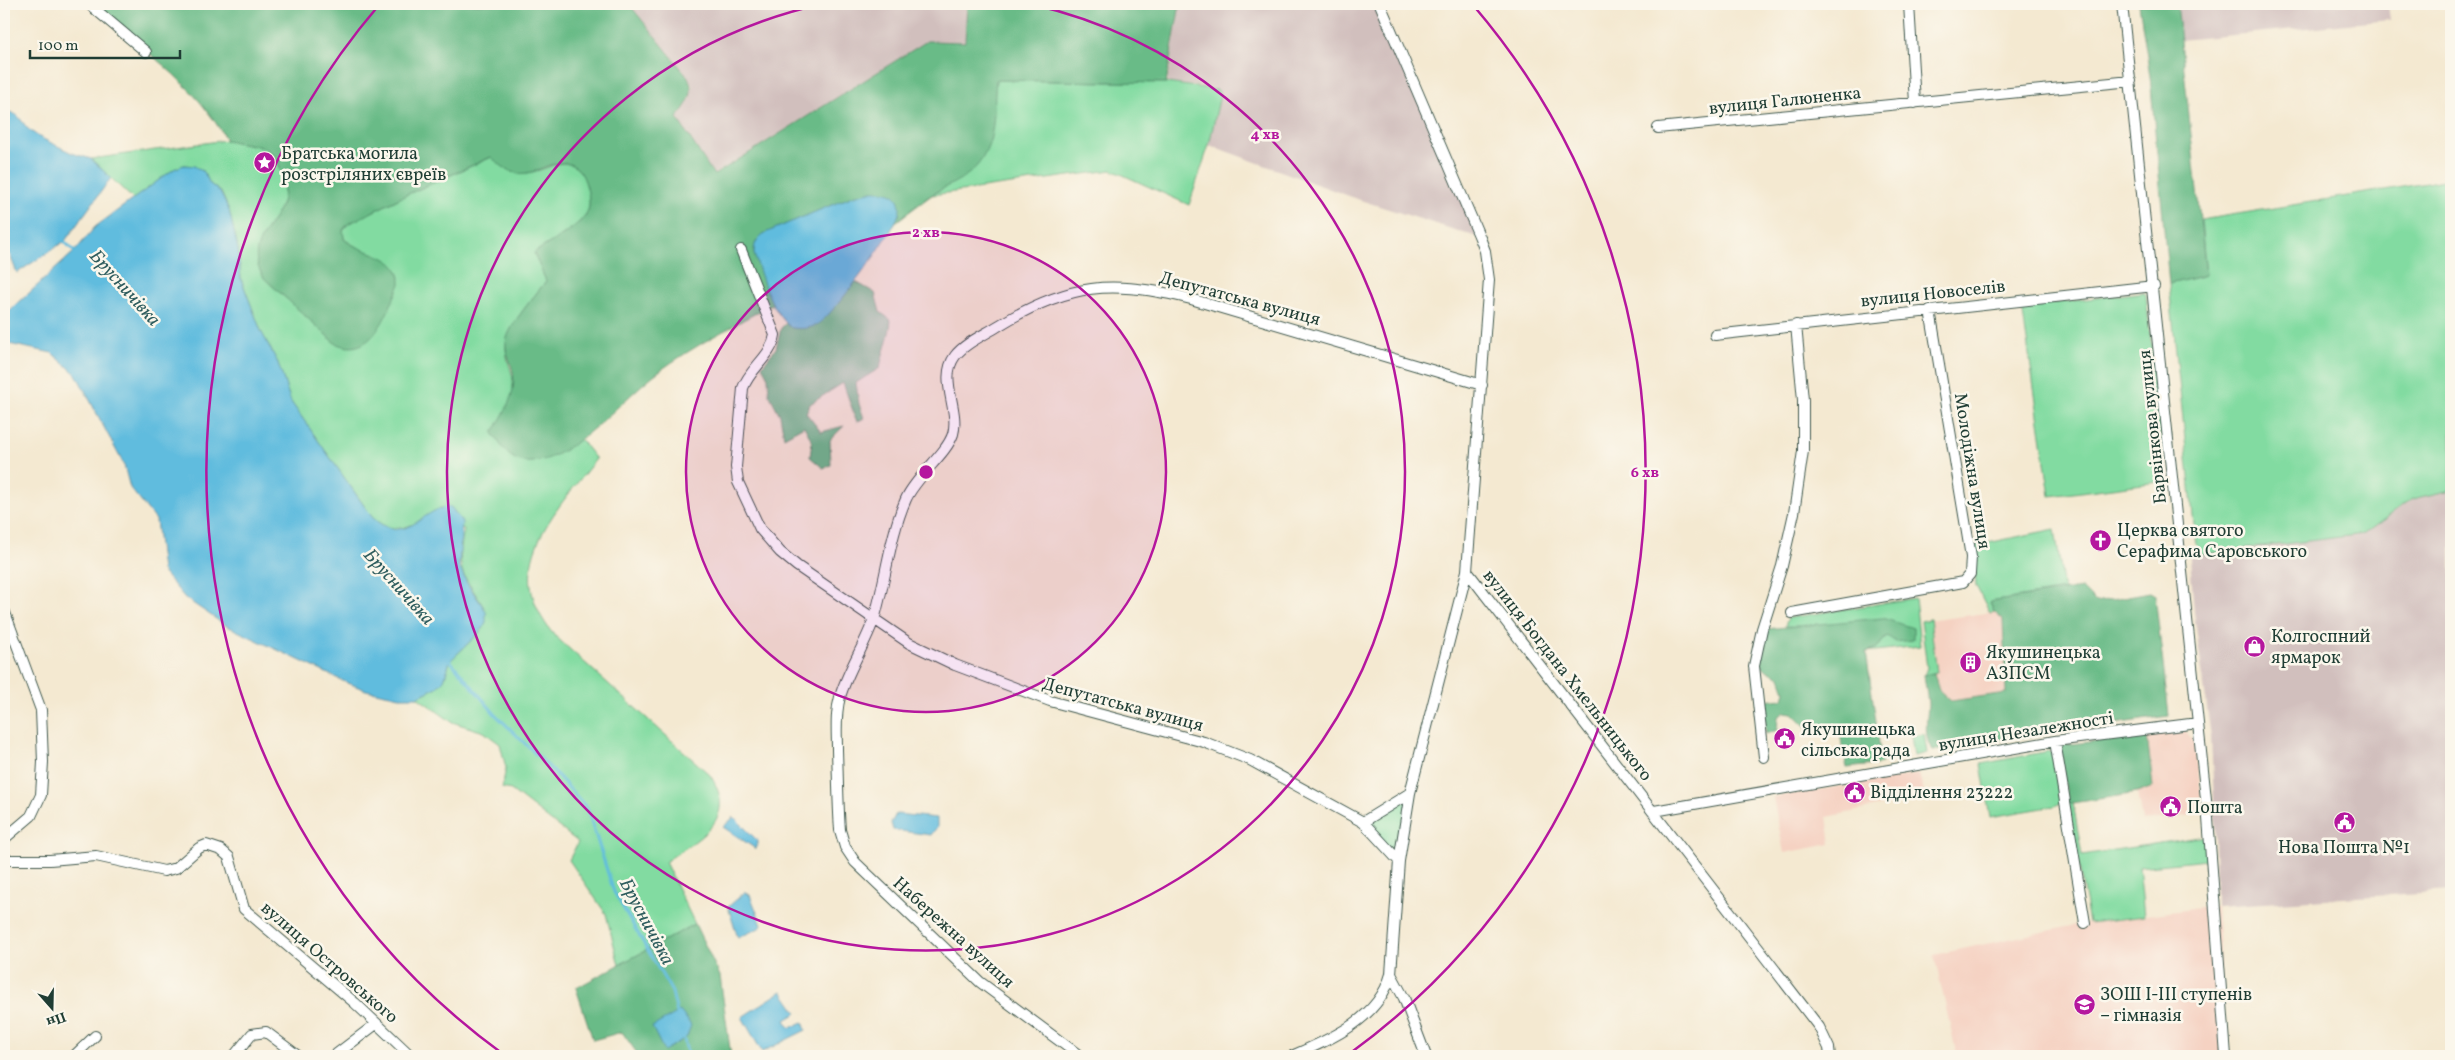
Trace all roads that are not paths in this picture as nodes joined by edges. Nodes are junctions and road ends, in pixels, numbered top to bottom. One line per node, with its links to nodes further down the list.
1 (90, 4): 5 (street)
2 (1380, 4): 14 (street, вулиця Богдана Хмельницького)
3 (1909, 4): 7 (street)
4 (2122, 4): 6 (street, Барвінкова вулиця)
5 (146, 52)
6 (2131, 81): 7 (street, вулиця Галюненка); 10 (street, Барвінкова вулиця)
7 (1915, 103): 8 (street, вулиця Галюненка)
8 (1658, 128)
9 (741, 250): 18 (street, Депутатська вулиця)
10 (2154, 286): 11 (street, вулиця Новоселів); 19 (street, Барвінкова вулиця)
11 (1930, 310): 12 (street, вулиця Новоселів); 17 (street, Молодіжна вулиця)
12 (1796, 325): 13 (street, вулиця Новоселів); 21 (street)
13 (1715, 335)
14 (1482, 385): 15 (street, вулиця Богдана Хмельницького); 18 (street, Депутатська вулиця)
15 (1467, 571): 22 (street); 23 (street, вулиця Богдана Хмельницького)
16 (4, 610): 25 (street)
17 (1792, 613)
18 (874, 618): 24 (street, Депутатська вулиця); 37 (street, Набережна вулиця)
19 (2198, 723): 20 (street, вулиця Незалежності); 41 (street, Барвінкова вулиця)
20 (2055, 741): 23 (street, вулиця Незалежності); 28 (street)
21 (1764, 757)
22 (1410, 793): 24 (street); 27 (street)
23 (1654, 811): 40 (street, вулиця Богдана Хмельницького)
24 (1363, 822): 27 (street, Депутатська вулиця)
25 (4, 839)
26 (4, 860): 30 (street, вулиця Островського)
27 (1399, 861): 29 (street)
28 (2085, 923)
29 (1391, 974): 38 (street); 39 (street)
30 (376, 1024): 35 (street); 36 (street, вулиця Островського)
31 (95, 1036): 32 (street)
32 (74, 1056)
33 (234, 1056): 34 (street)
34 (298, 1056)
35 (334, 1056)
36 (411, 1056)
37 (1080, 1056)
38 (1292, 1056)
39 (1426, 1056)
40 (1830, 1056)
41 (2226, 1056)

